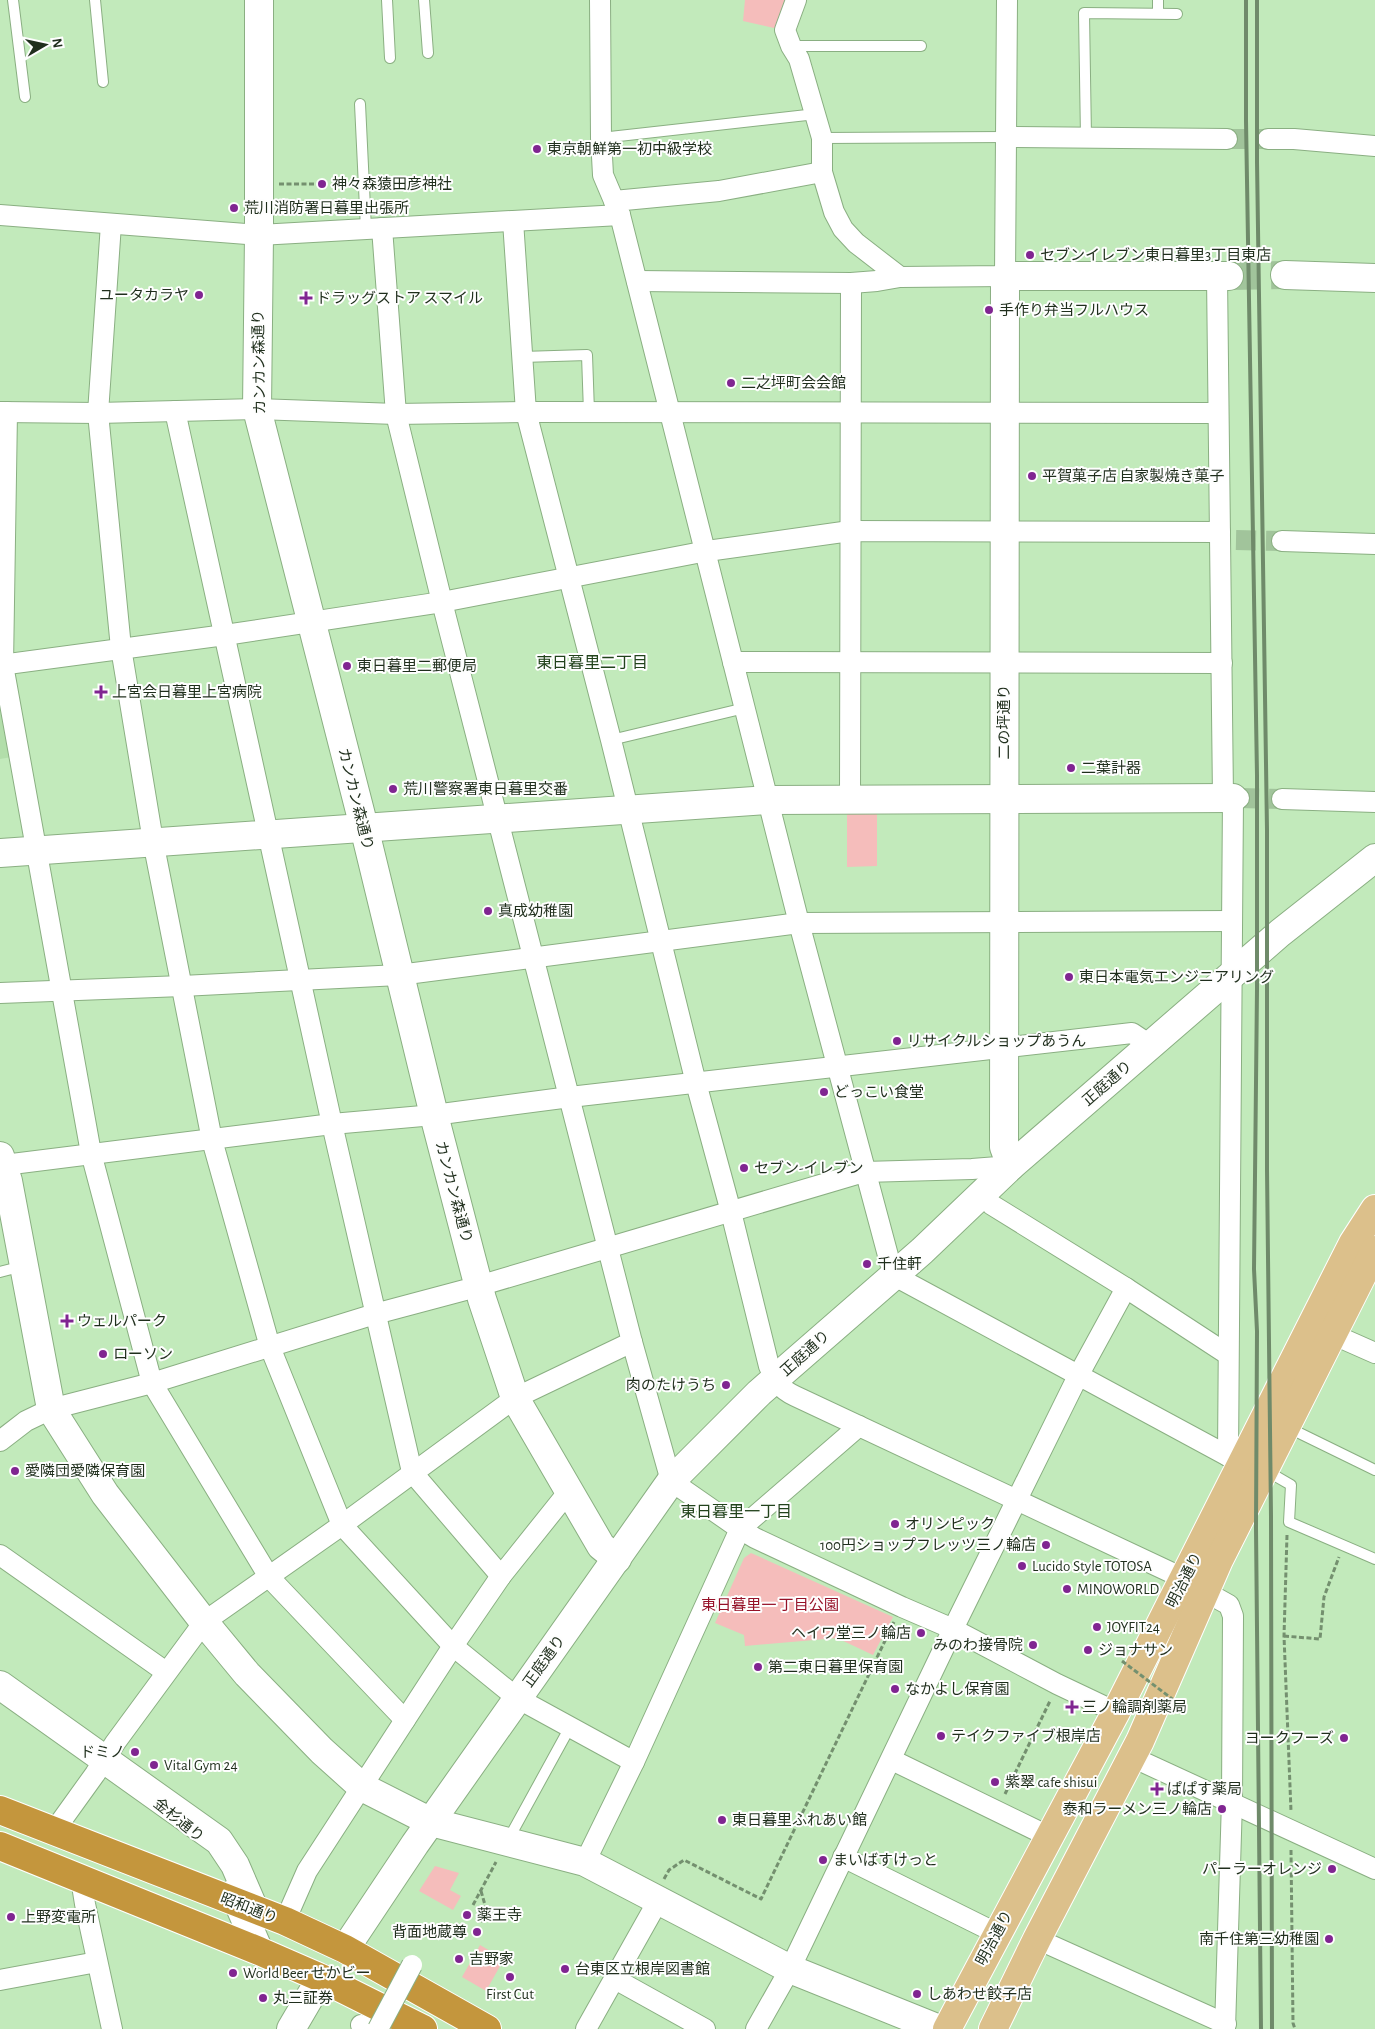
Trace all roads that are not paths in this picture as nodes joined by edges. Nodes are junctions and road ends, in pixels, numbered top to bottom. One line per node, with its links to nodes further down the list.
1 (13, 0): 17 (lane)
2 (96, 0): 16 (lane)
3 (259, 0): 33 (street, カンカン森通り)
4 (387, 0): 15 (lane)
5 (424, 0): 14 (lane)
6 (600, 0): 21 (street)
7 (796, 0): 12 (street)
8 (1006, 0): 20 (street)
9 (1158, 0): 10 (lane)
10 (1158, 13): 11 (lane); 23 (lane)
11 (1177, 14)
12 (791, 46): 13 (lane); 19 (street)
13 (921, 46)
14 (428, 53)
15 (390, 58)
16 (103, 82)
17 (25, 97)
18 (360, 104): 32 (lane)
19 (816, 114): 21 (lane); 22 (street)
20 (1007, 137): 22 (lane); 23 (street); 35 (street)
21 (601, 138): 28 (street)
22 (822, 138): 27 (street)
23 (1086, 138): 24 (street)
24 (1227, 139)
25 (1268, 139): 26 (street)
26 (1375, 146)
27 (822, 172): 28 (street); 37 (street)
28 (617, 208): 30 (street); 39 (street)
29 (0, 215): 31 (street)
30 (513, 221): 32 (street); 41 (street)
31 (112, 224): 33 (street); 50 (street)
32 (374, 228): 33 (street); 52 (street)
33 (259, 235): 42 (street, カンカン森通り)
34 (1285, 275): 38 (street)
35 (1005, 276): 36 (street); 37 (street); 49 (street, 二の坪通り)
36 (1223, 276): 51 (street)
37 (900, 277): 40 (street)
38 (1375, 278)
39 (636, 281): 40 (street); 47 (street)
40 (851, 283): 48 (street)
41 (522, 357): 45 (street); 46 (lane)
42 (257, 409): 43 (street); 52 (street); 61 (street, カンカン森通り)
43 (175, 411): 50 (street); 62 (street)
44 (4, 412): 50 (street); 68 (street)
45 (526, 412): 46 (street); 52 (street); 59 (street)
46 (589, 412): 47 (street)
47 (671, 412): 48 (street); 58 (street)
48 (852, 412): 49 (street); 53 (street)
49 (1005, 412): 51 (street); 54 (street, 二の坪通り)
50 (98, 413): 63 (street)
51 (1218, 413): 55 (street)
52 (396, 414): 60 (street)
53 (850, 531): 54 (street); 58 (street); 65 (street)
54 (1005, 531): 55 (street); 66 (street, 二の坪通り)
55 (1225, 537): 67 (street)
56 (1282, 541): 57 (street)
57 (1375, 544)
58 (707, 552): 59 (street); 64 (street)
59 (569, 578): 60 (street); 70 (street)
60 (442, 602): 61 (street); 78 (street)
61 (310, 622): 62 (street); 79 (street, カンカン森通り)
62 (225, 635): 63 (street); 80 (street)
63 (121, 648): 68 (street); 81 (street)
64 (733, 662): 65 (street); 69 (street)
65 (850, 663): 66 (street); 73 (street)
66 (1004, 663): 67 (street); 71 (street, 二の坪通り)
67 (1222, 663): 72 (street)
68 (2, 665): 82 (street)
69 (745, 708): 70 (lane); 75 (street)
70 (610, 740): 77 (street)
71 (1003, 798): 72 (street); 73 (street); 87 (street, 二の坪通り)
72 (1232, 798): 85 (street)
73 (850, 799): 75 (street)
74 (1282, 799): 76 (street)
75 (768, 800): 77 (street); 86 (street)
76 (1375, 802)
77 (628, 809): 78 (street); 88 (street)
78 (498, 818): 79 (street); 89 (street)
79 (364, 826): 80 (street); 91 (street, カンカン森通り)
80 (269, 833): 81 (street); 92 (street)
81 (153, 842): 82 (street); 93 (street)
82 (37, 850): 83 (street); 94 (street)
83 (0, 852)
84 (1375, 858): 90 (street, 正庭通り)
85 (1232, 921): 87 (street); 90 (street)
86 (799, 923): 87 (street); 88 (street); 98 (street)
87 (1004, 923): 97 (street, 二の坪通り)
88 (660, 941): 89 (street); 99 (street)
89 (534, 958): 91 (street); 100 (street)
90 (1232, 974): 96 (street, 正庭通り); 122 (street)
91 (399, 975): 92 (street); 101 (street, カンカン森通り)
92 (300, 979): 93 (street); 102 (street)
93 (182, 986): 94 (street); 103 (street)
94 (62, 990): 95 (street); 104 (street)
95 (0, 993)
96 (1150, 1045): 97 (street); 105 (street, 正庭通り)
97 (1004, 1047): 98 (street); 105 (street, 二の坪通り)
98 (837, 1067): 99 (street); 107 (street)
99 (696, 1083): 100 (street); 110 (street)
100 (570, 1097): 101 (street); 111 (street)
101 (434, 1115): 102 (street); 115 (street, カンカン森通り)
102 (332, 1124): 103 (street); 117 (street)
103 (212, 1140): 104 (street); 120 (street)
104 (91, 1153): 106 (street); 125 (street)
105 (1011, 1166): 107 (street); 108 (street, 正庭通り)
106 (3, 1172): 113 (street)
107 (864, 1172): 110 (street); 114 (street)
108 (982, 1193): 114 (street, 正庭通り); 116 (street)
109 (1375, 1209): 131 (main road, 明治通り)
110 (731, 1212): 111 (street); 124 (street)
111 (609, 1248): 115 (street); 119 (street)
112 (1375, 1250): 118 (main road, 明治通り)
113 (12, 1269): 127 (street)
114 (896, 1273): 123 (street); 124 (street, 正庭通り)
115 (478, 1286): 117 (street); 126 (street, カンカン森通り)
116 (1126, 1288): 122 (street); 123 (street)
117 (375, 1314): 120 (street); 133 (street)
118 (1332, 1334): 121 (street); 129 (main road, 明治通り)
119 (632, 1342): 126 (street); 134 (street)
120 (270, 1347): 125 (street); 137 (street)
121 (1375, 1353)
122 (1227, 1354): 131 (street)
123 (1078, 1376): 131 (street); 136 (street)
124 (775, 1380): 128 (street); 134 (street, 正庭通り)
125 (152, 1383): 127 (street); 143 (street)
126 (515, 1398): 133 (street); 135 (street, カンカン森通り)
127 (51, 1410): 130 (street); 145 (street)
128 (859, 1426): 136 (street); 138 (street)
129 (1286, 1427): 131 (main road, 明治通り); 132 (lane)
130 (0, 1441)
131 (1245, 1462): 141 (lane); 144 (main road, 明治通り)
132 (1375, 1470)
133 (412, 1472): 137 (street); 142 (street)
134 (671, 1482): 138 (street); 140 (street, 正庭通り)
135 (569, 1491): 140 (street, カンカン森通り); 142 (street)
136 (1017, 1502): 144 (street); 146 (street)
137 (342, 1525): 143 (street); 147 (street)
138 (740, 1529): 146 (street); 157 (street)
139 (0, 1555): 148 (street)
140 (617, 1559): 150 (street, 正庭通り)
141 (1375, 1559)
142 (502, 1576): 147 (street)
143 (269, 1577): 145 (street); 152 (street)
144 (1195, 1585): 151 (main road, 明治通り); 154 (main road, 明治通り); 159 (street)
145 (204, 1622): 148 (street); 158 (street)
146 (954, 1629): 151 (street); 156 (street)
147 (453, 1646): 150 (street); 152 (street)
148 (166, 1672): 155 (street)
149 (0, 1685): 155 (street, 金杉通り)
150 (517, 1698): 153 (street); 161 (street, 正庭通り)
151 (1116, 1712): 163 (main road, 明治通り)
152 (405, 1720): 158 (street)
153 (570, 1727): 157 (street); 164 (lane)
154 (1132, 1757): 159 (street); 174 (main road, 明治通り)
155 (104, 1759): 162 (street); 171 (street, 金杉通り)
156 (892, 1760): 163 (street); 166 (street)
157 (634, 1762): 167 (street)
158 (362, 1787): 161 (street); 172 (street)
159 (1232, 1802): 168 (street); 183 (street)
160 (0, 1810): 162 (highway, 昭和通り)
161 (431, 1822): 164 (street); 175 (street, 正庭通り)
162 (54, 1831): 171 (highway, 昭和通り)
163 (1050, 1837): 173 (main road, 明治通り)
164 (507, 1841): 167 (street)
165 (0, 1846): 169 (highway)
166 (843, 1857): 173 (street); 179 (street)
167 (585, 1862): 170 (street)
168 (1375, 1868)
169 (82, 1879): 176 (highway); 177 (street)
170 (655, 1900): 179 (street); 181 (street)
171 (246, 1906): 172 (highway, 昭和通り); 176 (street, 金杉通り)
172 (285, 1921): 175 (highway, 昭和通り)
173 (996, 1933): 193 (main road, 明治通り)
174 (1037, 1939): 183 (street); 194 (main road, 明治通り)
175 (345, 1949): 188 (highway, 昭和通り)
176 (259, 1952): 180 (highway)
177 (98, 1962): 182 (street); 185 (street)
178 (416, 1968): 184 (street, bridge)
179 (790, 1969): 191 (street); 192 (street)
180 (321, 1978): 186 (street); 187 (highway)
181 (615, 1979): 189 (street); 190 (street)
182 (0, 1980)
183 (1225, 2027)
184 (370, 2028)
185 (112, 2029)
186 (291, 2029)
187 (423, 2029)
188 (483, 2029)
189 (586, 2029)
190 (704, 2029)
191 (756, 2029)
192 (939, 2029)
193 (947, 2029)
194 (993, 2029)

